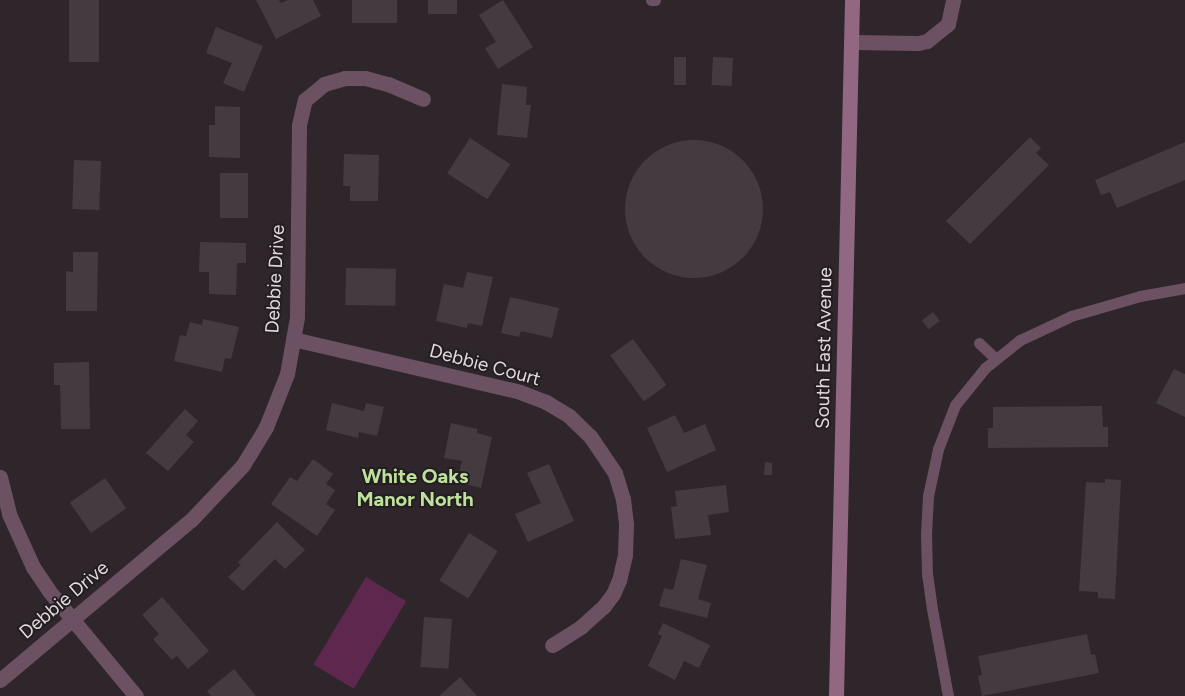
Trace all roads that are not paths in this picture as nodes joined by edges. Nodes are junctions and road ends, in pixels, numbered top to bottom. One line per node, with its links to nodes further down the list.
1 (852, 0): 3 (main road, South East Avenue)
2 (953, 0): 3 (street)
3 (851, 42): 14 (main road, South East Avenue)
4 (423, 99): 6 (street, Debbie Drive)
5 (1185, 288): 8 (lane)
6 (293, 339): 10 (street, Debbie Drive); 11 (street, Debbie Court)
7 (979, 343): 8 (lane)
8 (996, 359): 15 (lane)
9 (0, 477): 10 (street)
10 (72, 619): 12 (street, Debbie Drive); 13 (street)
11 (552, 645)
12 (0, 680)
13 (136, 696)
14 (836, 696)
15 (948, 696)

